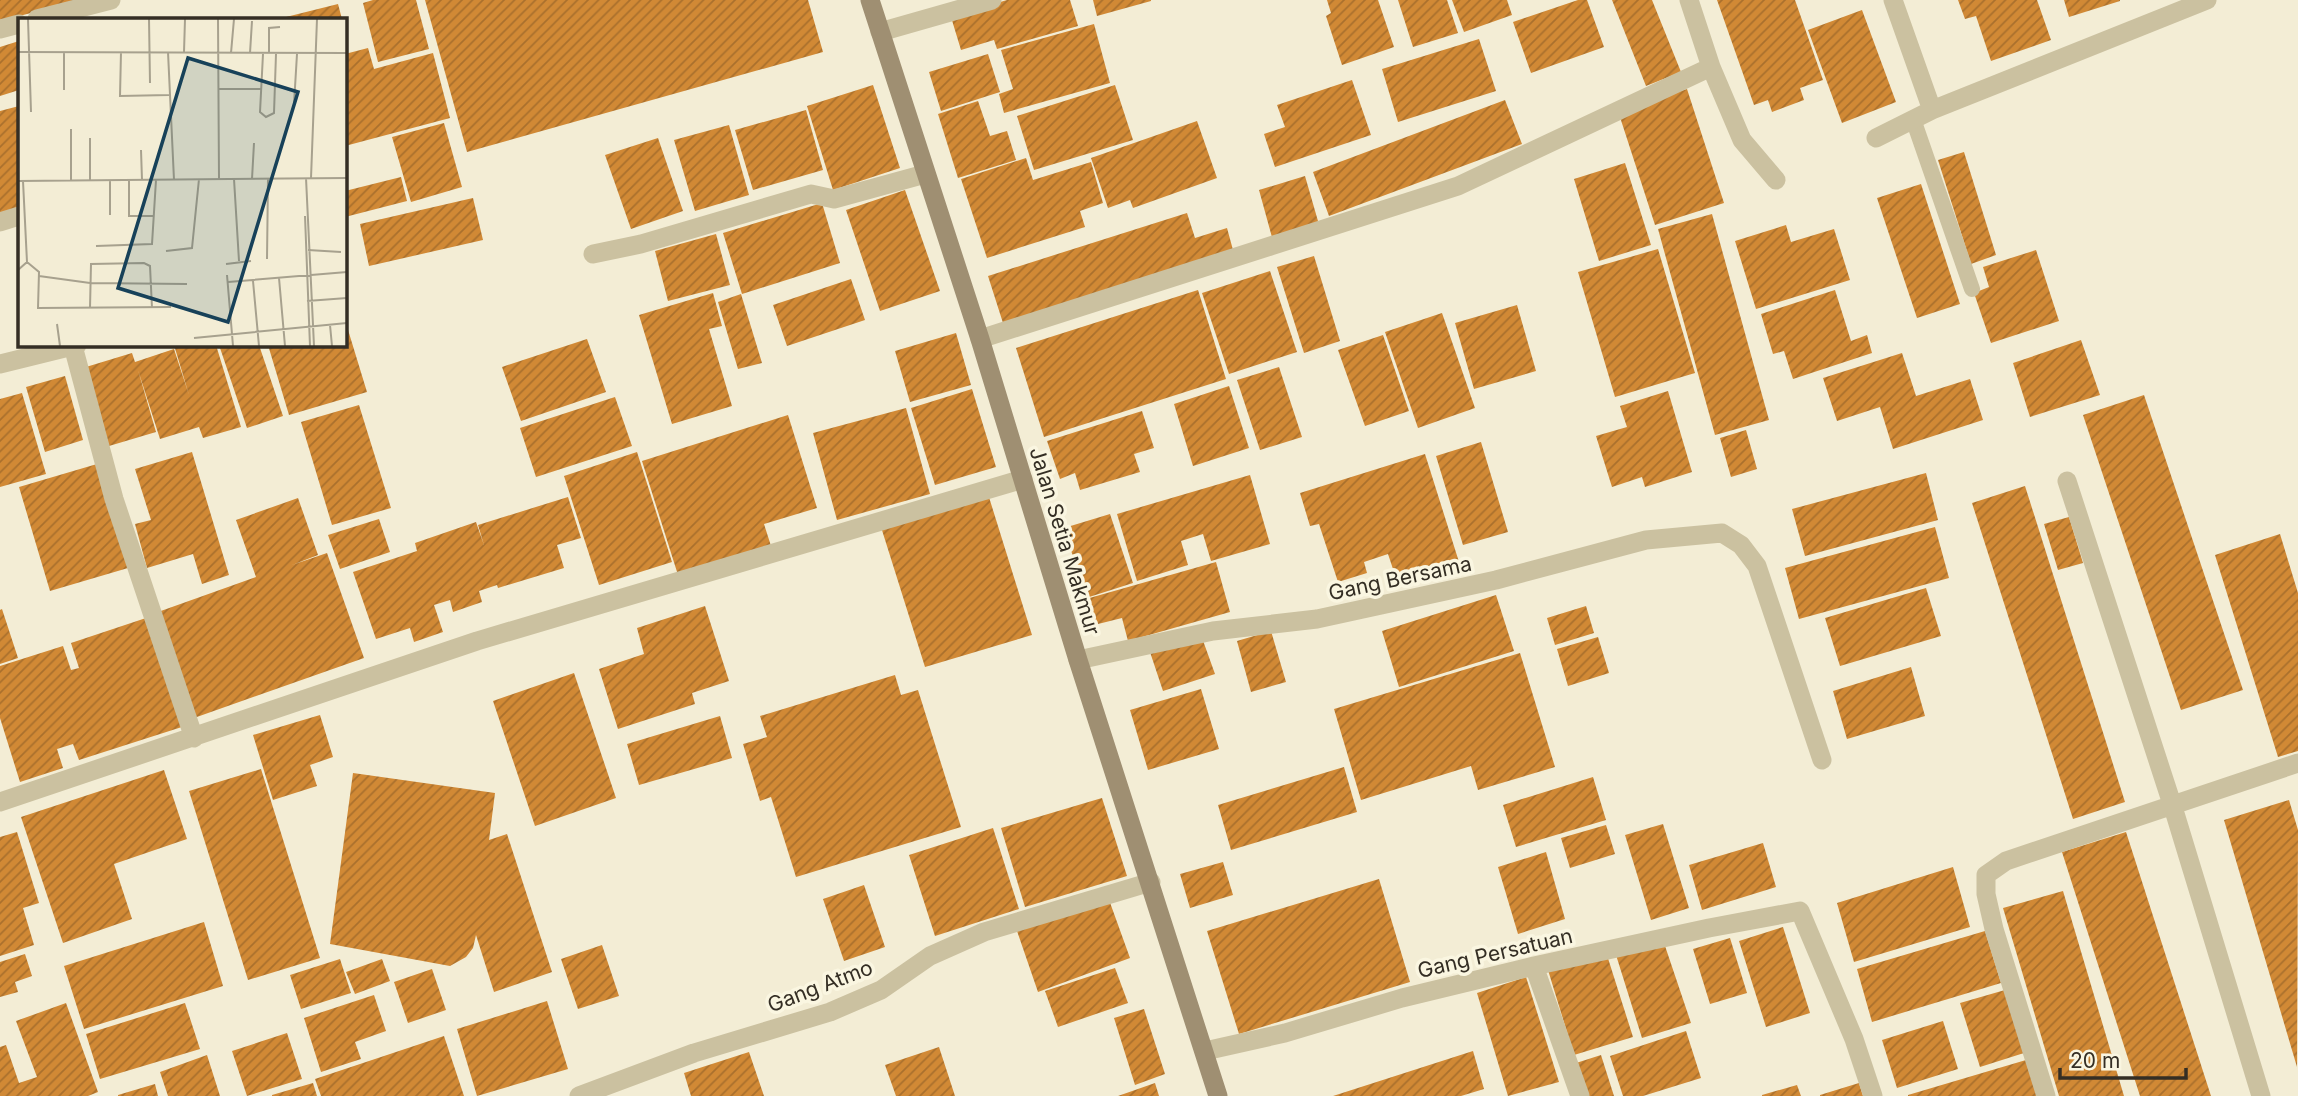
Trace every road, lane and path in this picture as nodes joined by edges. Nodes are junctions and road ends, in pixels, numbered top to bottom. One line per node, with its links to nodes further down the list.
1 (111, 0): 7 (street)
2 (870, 0): 10 (main road, Jalan Setia Makmur)
3 (992, 0): 10 (street)
4 (1689, 0): 11 (street)
5 (1893, 0): 12 (street)
6 (2207, 0): 12 (street)
7 (41, 18)
8 (18, 24): 9 (street)
9 (0, 29)
10 (880, 33): 15 (main road, Jalan Setia Makmur)
11 (1711, 67): 16 (street); 21 (street)
12 (1932, 110): 13 (street)
13 (1913, 119): 14 (street); 20 (lane)
14 (1876, 138)
15 (925, 174): 19 (street); 21 (main road, Jalan Setia Makmur)
16 (1776, 180)
17 (18, 215): 18 (street)
18 (0, 222)
19 (593, 254)
20 (1972, 289)
21 (981, 339): 25 (main road, Jalan Setia Makmur)
22 (71, 346): 24 (street)
23 (75, 346): 28 (street)
24 (0, 363)
25 (1023, 479): 27 (main road, Jalan Setia Makmur); 28 (street)
26 (2067, 481): 32 (street)
27 (1078, 660): 29 (street, Gang Bersama); 33 (main road, Jalan Setia Makmur)
28 (194, 738): 31 (street)
29 (1822, 760)
30 (2298, 763): 32 (street)
31 (0, 802)
32 (2173, 807): 40 (street); 41 (street)
33 (1151, 881): 35 (main road, Jalan Setia Makmur); 36 (street, Gang Atmo)
34 (1534, 966): 35 (street, Gang Persatuan); 38 (street); 39 (street, Gang Persatuan)
35 (1205, 1051): 37 (main road, Jalan Setia Makmur)
36 (579, 1096)
37 (1218, 1096)
38 (1580, 1096)
39 (1873, 1096)
40 (2046, 1096)
41 (2261, 1096)

